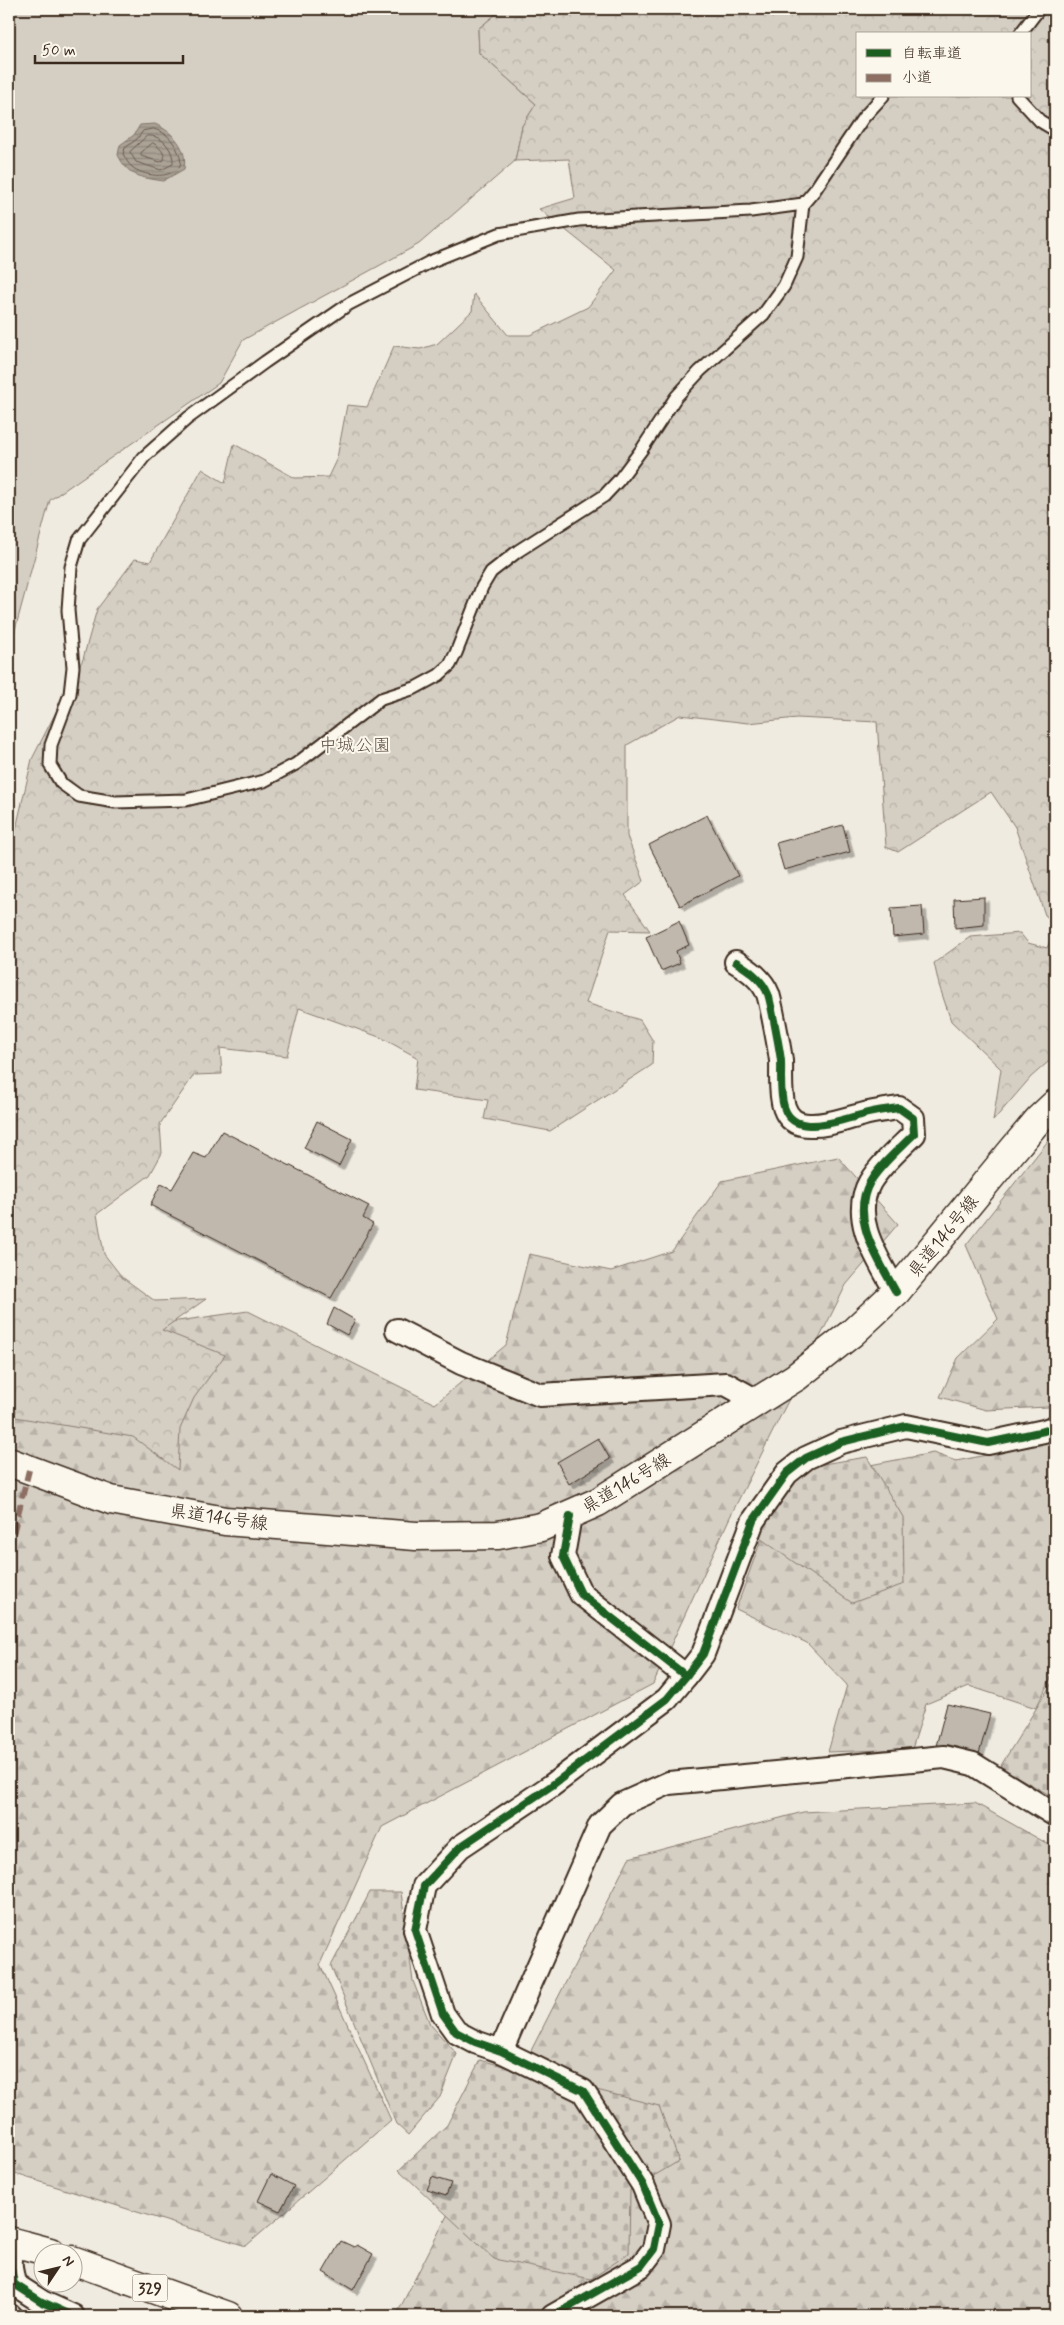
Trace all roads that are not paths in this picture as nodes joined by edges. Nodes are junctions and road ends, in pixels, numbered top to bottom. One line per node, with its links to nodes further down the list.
1 (1038, 9): 2 (lane)
2 (1021, 32)
3 (881, 98): 6 (lane)
4 (1019, 98): 5 (lane)
5 (1055, 130)
6 (803, 204): 6 (lane)
7 (736, 962): 9 (street)
8 (1055, 1104): 9 (main road, 県道146号線)
9 (896, 1292): 11 (main road, 県道146号線)
10 (397, 1330): 11 (street)
11 (757, 1401): 14 (main road, 県道146号線)
12 (1055, 1427): 15 (street)
13 (9, 1462): 14 (main road, 県道146号線)
14 (570, 1516): 15 (street)
15 (686, 1676): 17 (street)
16 (1055, 1815): 17 (street)
17 (501, 2051): 23 (street)
18 (10, 2242): 19 (main road); 21 (street)
19 (32, 2248)
20 (82, 2264): 22 (main road, 329)
21 (74, 2316)
22 (228, 2316)
23 (553, 2316)

